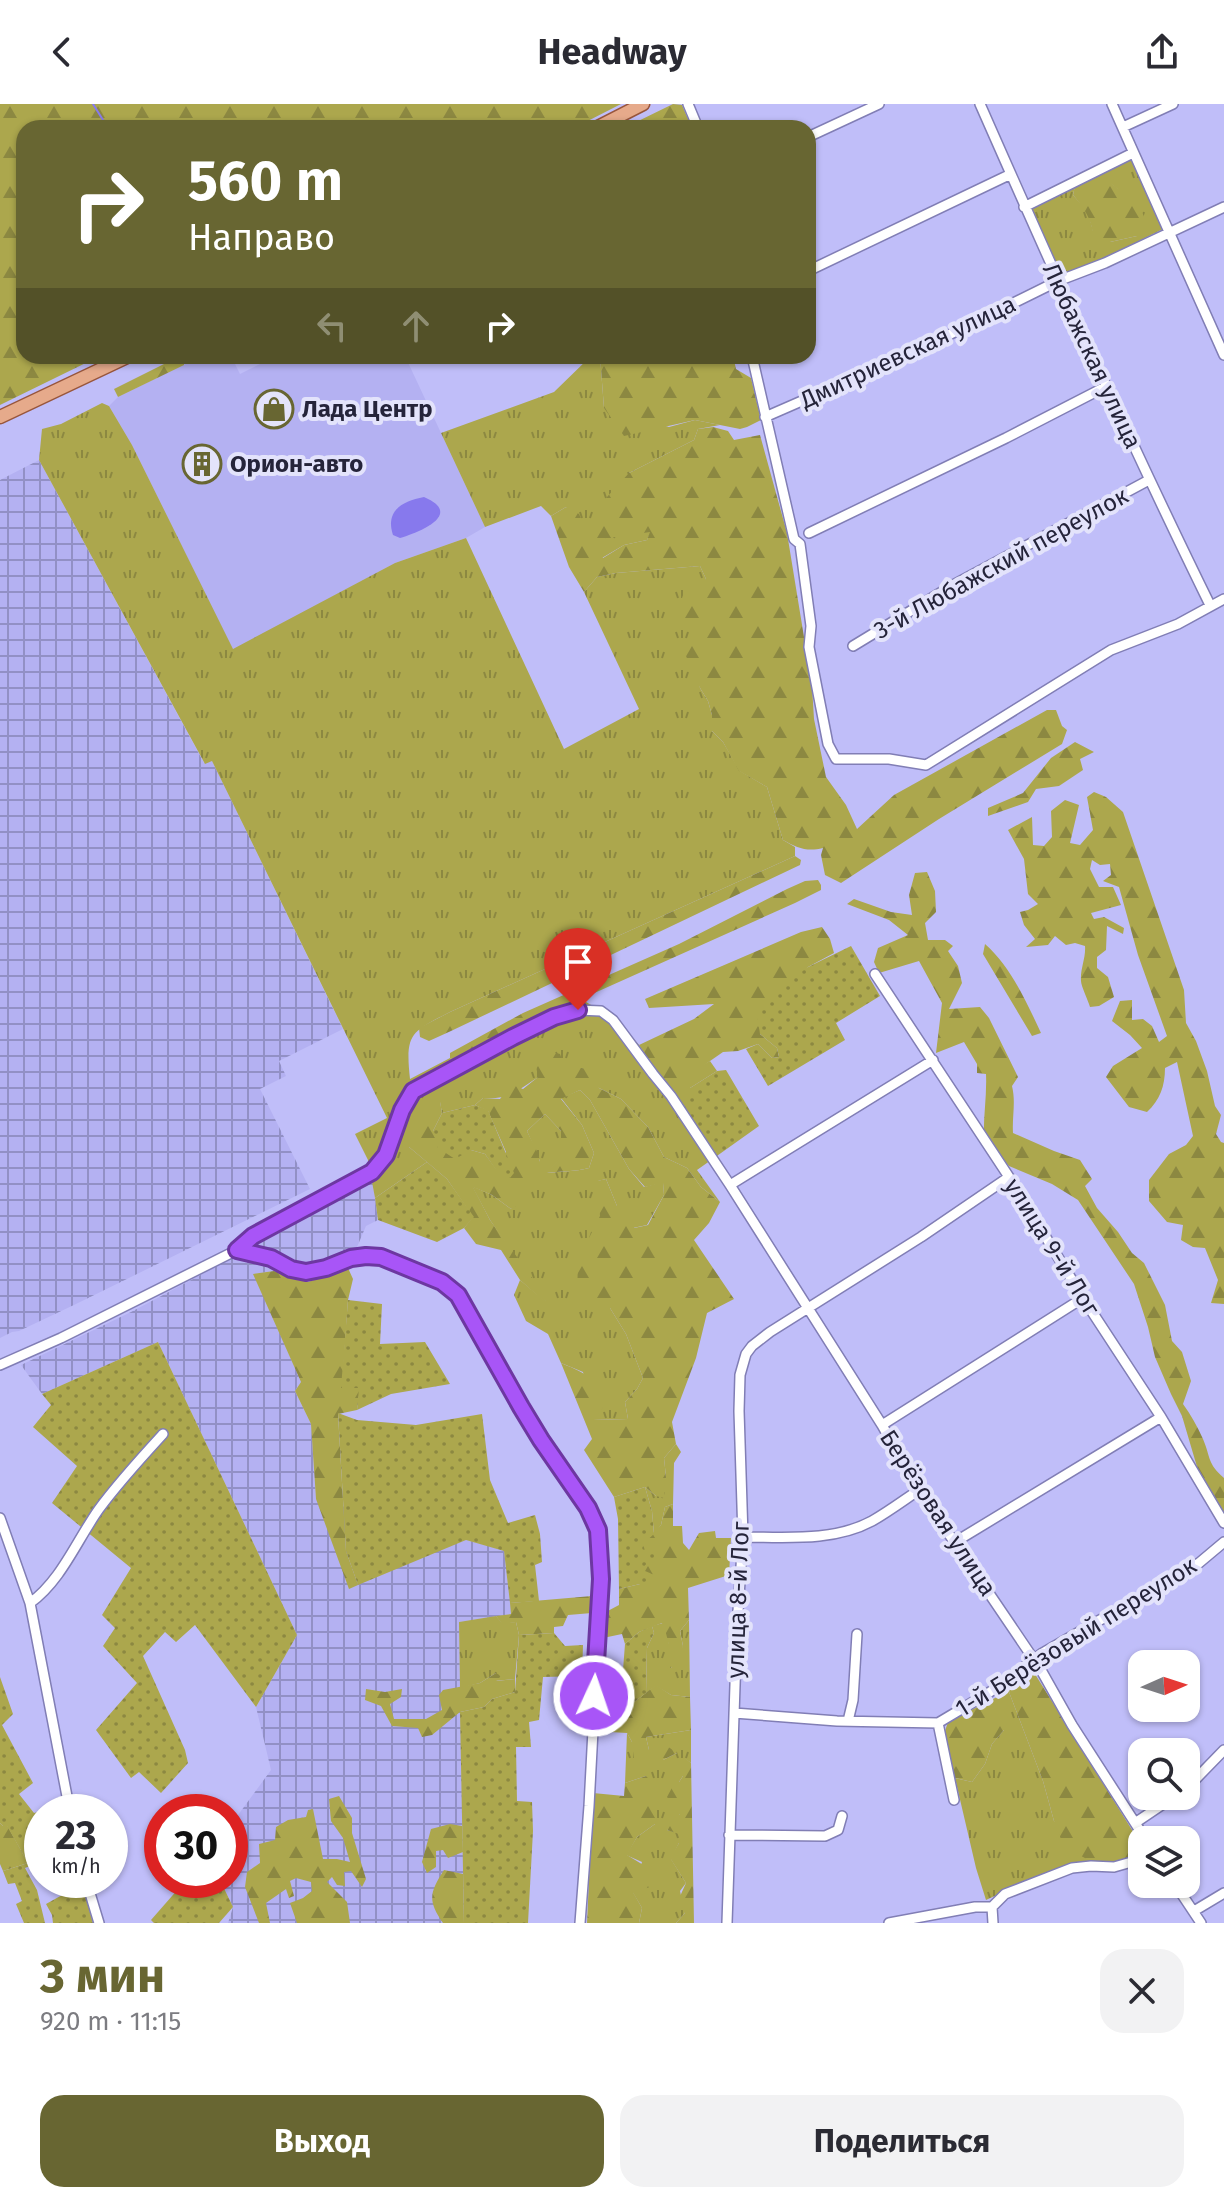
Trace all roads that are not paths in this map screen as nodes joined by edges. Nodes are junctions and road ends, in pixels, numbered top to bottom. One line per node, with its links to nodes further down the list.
1 (643, 104): 6 (main road)
2 (879, 104): 8 (street)
3 (980, 104): 10 (street, Любажская улица)
4 (1112, 104): 7 (street)
5 (1173, 104): 7 (street)
6 (612, 120)
7 (1123, 127): 9 (street)
8 (816, 133)
9 (1133, 153): 11 (street); 13 (street)
10 (1011, 174): 11 (street, Любажская улица); 14 (street)
11 (1024, 207): 15 (street, Любажская улица)
12 (1224, 207): 13 (street, Дмитриевская улица)
13 (1169, 231): 15 (street, Дмитриевская улица); 16 (street)
14 (816, 267)
15 (1058, 281): 20 (street, Любажская улица); 22 (street, Дмитриевская улица)
16 (1219, 334): 17 (street)
17 (1224, 355)
18 (112, 364): 21 (main road)
19 (754, 364): 22 (street)
20 (1107, 386): 23 (street, Любажская улица); 24 (street)
21 (0, 417)
22 (765, 417): 26 (street)
23 (1149, 480): 26 (street, Любажская улица); 27 (street, 3-й Любажский переулок)
24 (809, 533)
25 (1224, 599): 26 (street)
26 (1210, 605)
27 (853, 646)
28 (875, 974): 29 (street, улица 9-й Лог)
29 (933, 1060): 30 (street, улица 9-й Лог); 31 (street)
30 (1009, 1177): 33 (street, улица 9-й Лог); 34 (street, улица 8-й Лог)
31 (730, 1185): 32 (street, Берёзовая улица); 34 (street, Берёзовая улица)
32 (237, 1250): 35 (street, Берёзовая улица); 67 (street)
33 (1083, 1298): 36 (street, улица 9-й Лог); 37 (street)
34 (806, 1308): 37 (street, Берёзовая улица); 42 (street, улица 8-й Лог)
35 (0, 1365)
36 (1161, 1417): 41 (street, улица 9-й Лог); 43 (street)
37 (882, 1425): 39 (street, Берёзовая улица)
38 (163, 1434): 45 (street)
39 (919, 1490): 42 (street); 43 (street, Берёзовая улица)
40 (0, 1518): 45 (street)
41 (1224, 1523)
42 (743, 1537): 48 (street, улица 8-й Лог)
43 (955, 1542): 47 (street, Берёзовая улица)
44 (1224, 1542): 47 (street, 1-й Берёзовый переулок)
45 (30, 1603): 53 (street)
46 (857, 1634): 49 (street)
47 (1034, 1659): 50 (street, 1-й Берёзовый переулок); 57 (street, Берёзовая улица)
48 (734, 1713): 49 (street, 1-й Берёзовый переулок); 59 (street, улица 8-й Лог)
49 (848, 1721): 50 (street, 1-й Берёзовый переулок)
50 (938, 1723): 54 (street)
51 (1224, 1750): 52 (street)
52 (1200, 1775)
53 (67, 1794)
54 (954, 1800)
55 (1154, 1810): 57 (street)
56 (842, 1816): 59 (street)
57 (1135, 1823): 58 (street, Берёзовая улица)
58 (1137, 1826)
59 (729, 1835): 68 (street, улица 8-й Лог)
60 (1128, 1863): 64 (street)
61 (1224, 1893): 65 (street)
62 (91, 1898): 66 (street)
63 (1185, 1898): 65 (street)
64 (992, 1907): 69 (street); 70 (street)
65 (1194, 1911): 71 (street)
66 (99, 1923)
67 (580, 1923)
68 (727, 1923)
69 (889, 1923)
70 (993, 1923)
71 (1201, 1923)

